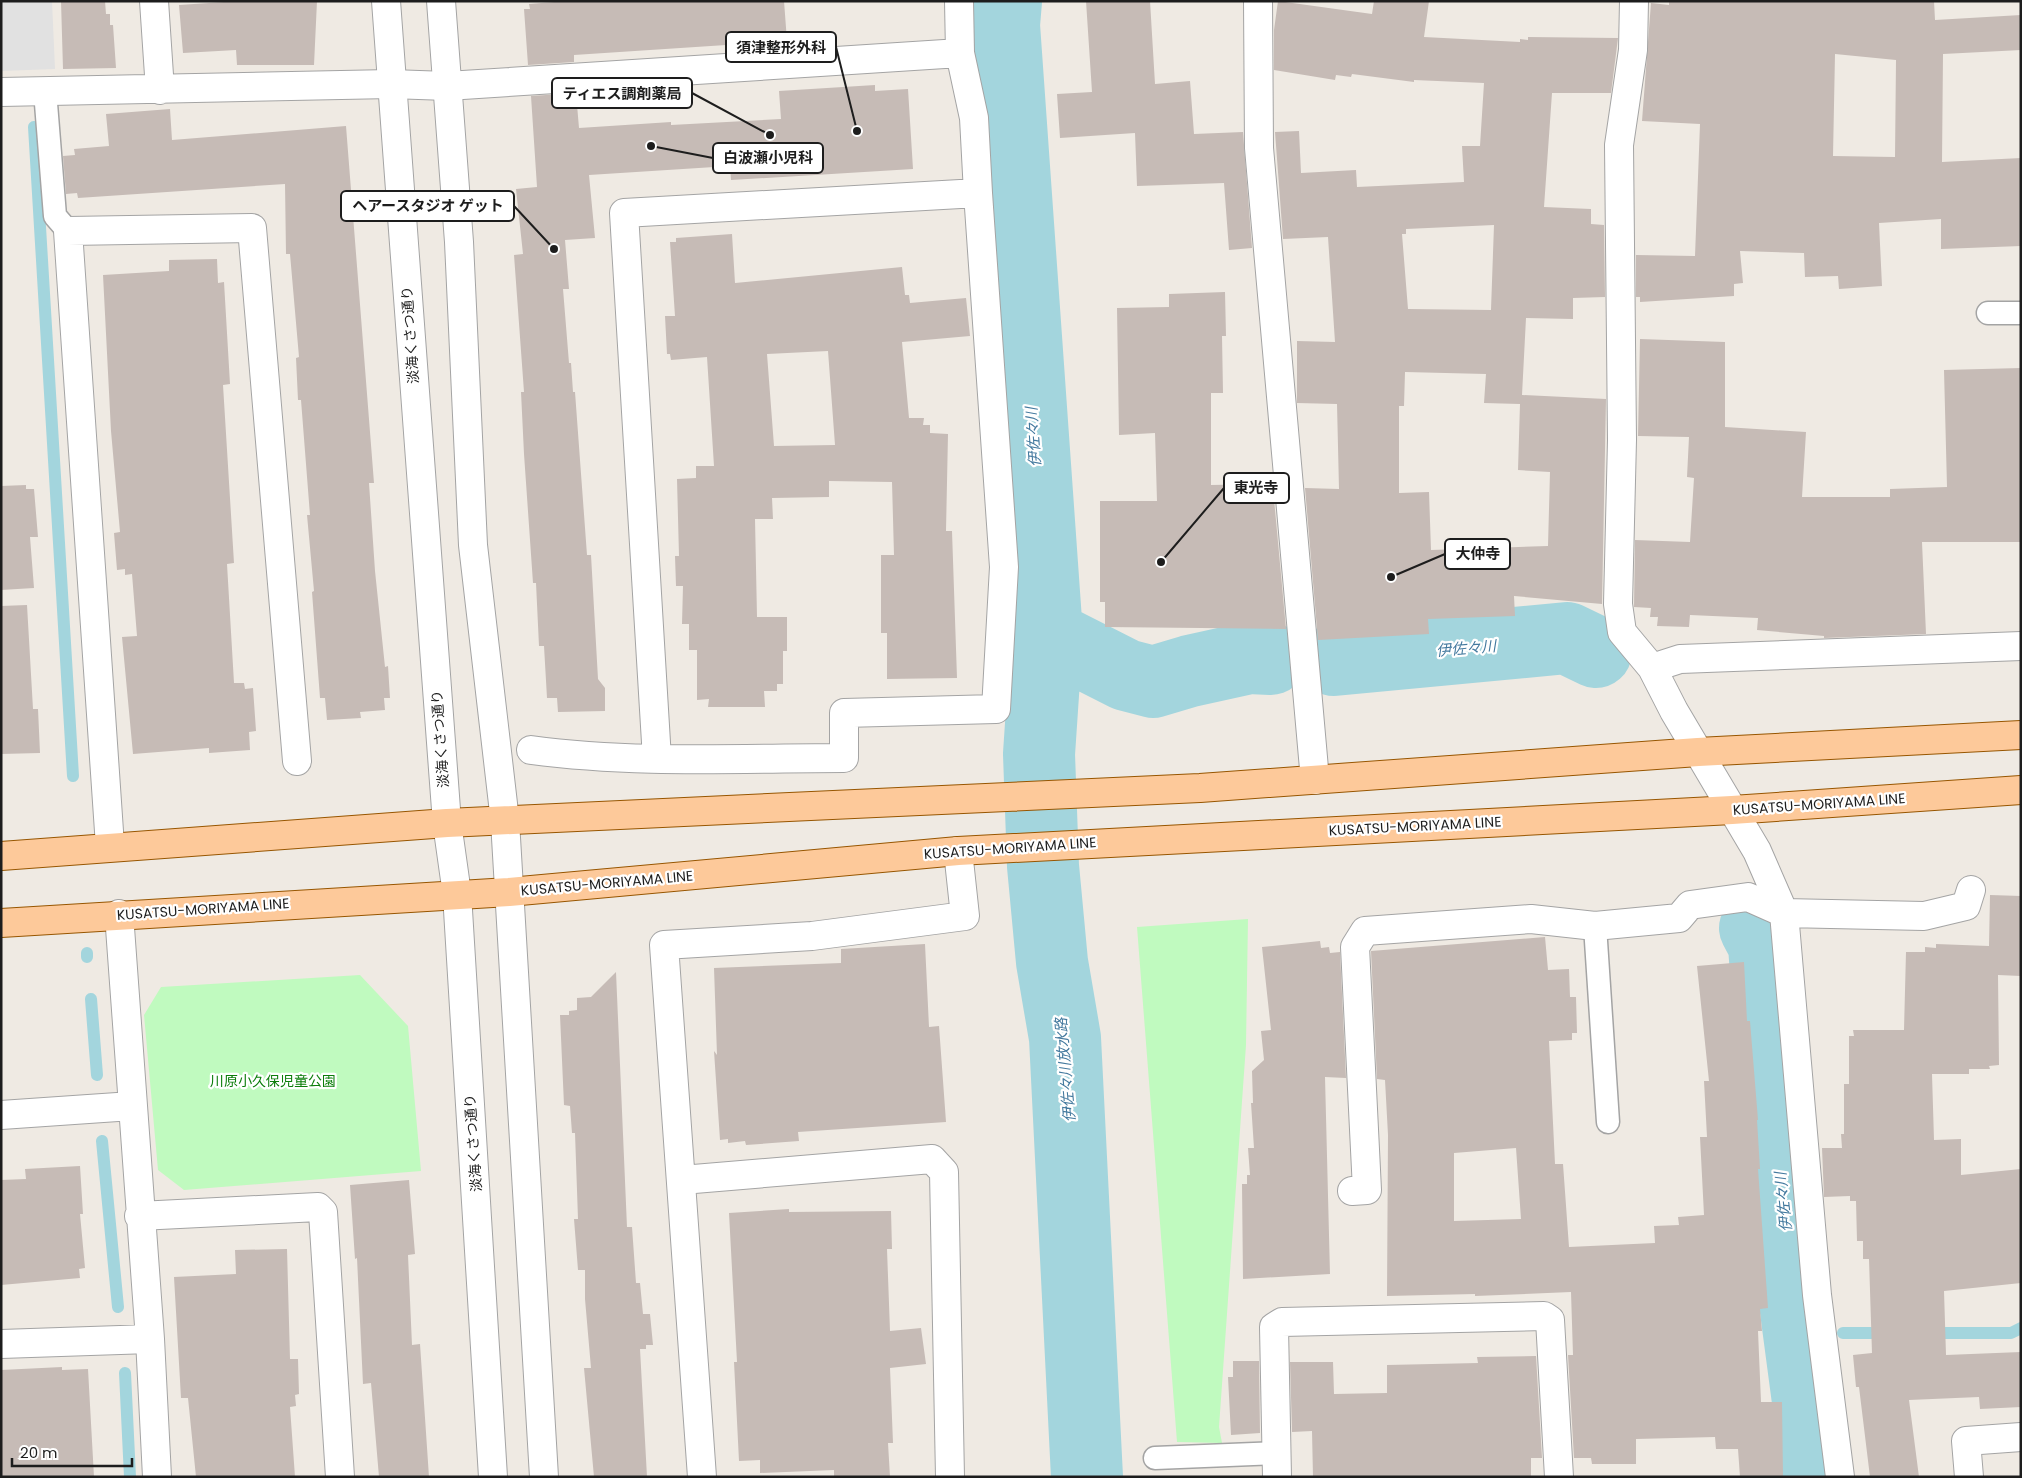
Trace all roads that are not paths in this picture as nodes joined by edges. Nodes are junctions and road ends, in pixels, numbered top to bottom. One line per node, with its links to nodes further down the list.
1 (154, 1): 10 (street)
2 (386, 1): 8 (street, 淡海くさつ通り)
3 (441, 1): 9 (street)
4 (959, 1): 7 (street)
5 (1258, 1): 24 (street)
6 (1634, 1): 18 (street)
7 (960, 53): 9 (street); 13 (street)
8 (391, 84): 9 (street); 10 (street); 28 (street, 淡海くさつ通り)
9 (447, 86): 27 (street)
10 (160, 90): 11 (street)
11 (45, 91): 12 (street); 14 (lane)
12 (1, 92)
13 (978, 193): 22 (street); 22 (street)
14 (68, 231): 23 (street); 29 (street)
15 (2021, 312): 16 (lane)
16 (1988, 313)
17 (2021, 646): 18 (street)
18 (1652, 668): 21 (street)
19 (2021, 736): 21 (main road)
20 (532, 750): 22 (street)
21 (1698, 752): 24 (main road); 26 (street)
22 (657, 758)
23 (297, 761)
24 (1315, 780): 27 (main road)
25 (2021, 790): 26 (main road, KUSATSU-MORIYAMA LINE)
26 (1732, 810): 30 (main road, KUSATSU-MORIYAMA LINE); 35 (street)
27 (505, 821): 28 (main road); 33 (street)
28 (447, 823): 29 (main road); 34 (street, 淡海くさつ通り)
29 (110, 846): 31 (main road)
30 (958, 851): 33 (main road, KUSATSU-MORIYAMA LINE); 42 (street)
31 (1, 856)
32 (1971, 890): 35 (street)
33 (509, 892): 34 (main road, KUSATSU-MORIYAMA LINE); 53 (street)
34 (457, 894): 36 (main road, KUSATSU-MORIYAMA LINE); 52 (street, 淡海くさつ通り)
35 (1784, 913): 38 (street); 57 (street)
36 (119, 914): 37 (main road, KUSATSU-MORIYAMA LINE); 39 (street)
37 (1, 922)
38 (1595, 926): 41 (lane); 43 (street)
39 (132, 1106): 40 (street); 44 (street)
40 (1, 1115)
41 (1608, 1122)
42 (682, 1180): 54 (street); 55 (street)
43 (1352, 1191)
44 (139, 1216): 45 (street); 51 (street)
45 (150, 1339): 46 (street); 50 (street)
46 (1, 1344)
47 (2021, 1437): 58 (street)
48 (1154, 1458): 49 (lane)
49 (1276, 1465): 56 (street)
50 (157, 1477)
51 (340, 1477)
52 (493, 1477)
53 (544, 1477)
54 (702, 1477)
55 (950, 1477)
56 (1559, 1477)
57 (1840, 1477)
58 (1969, 1477)

